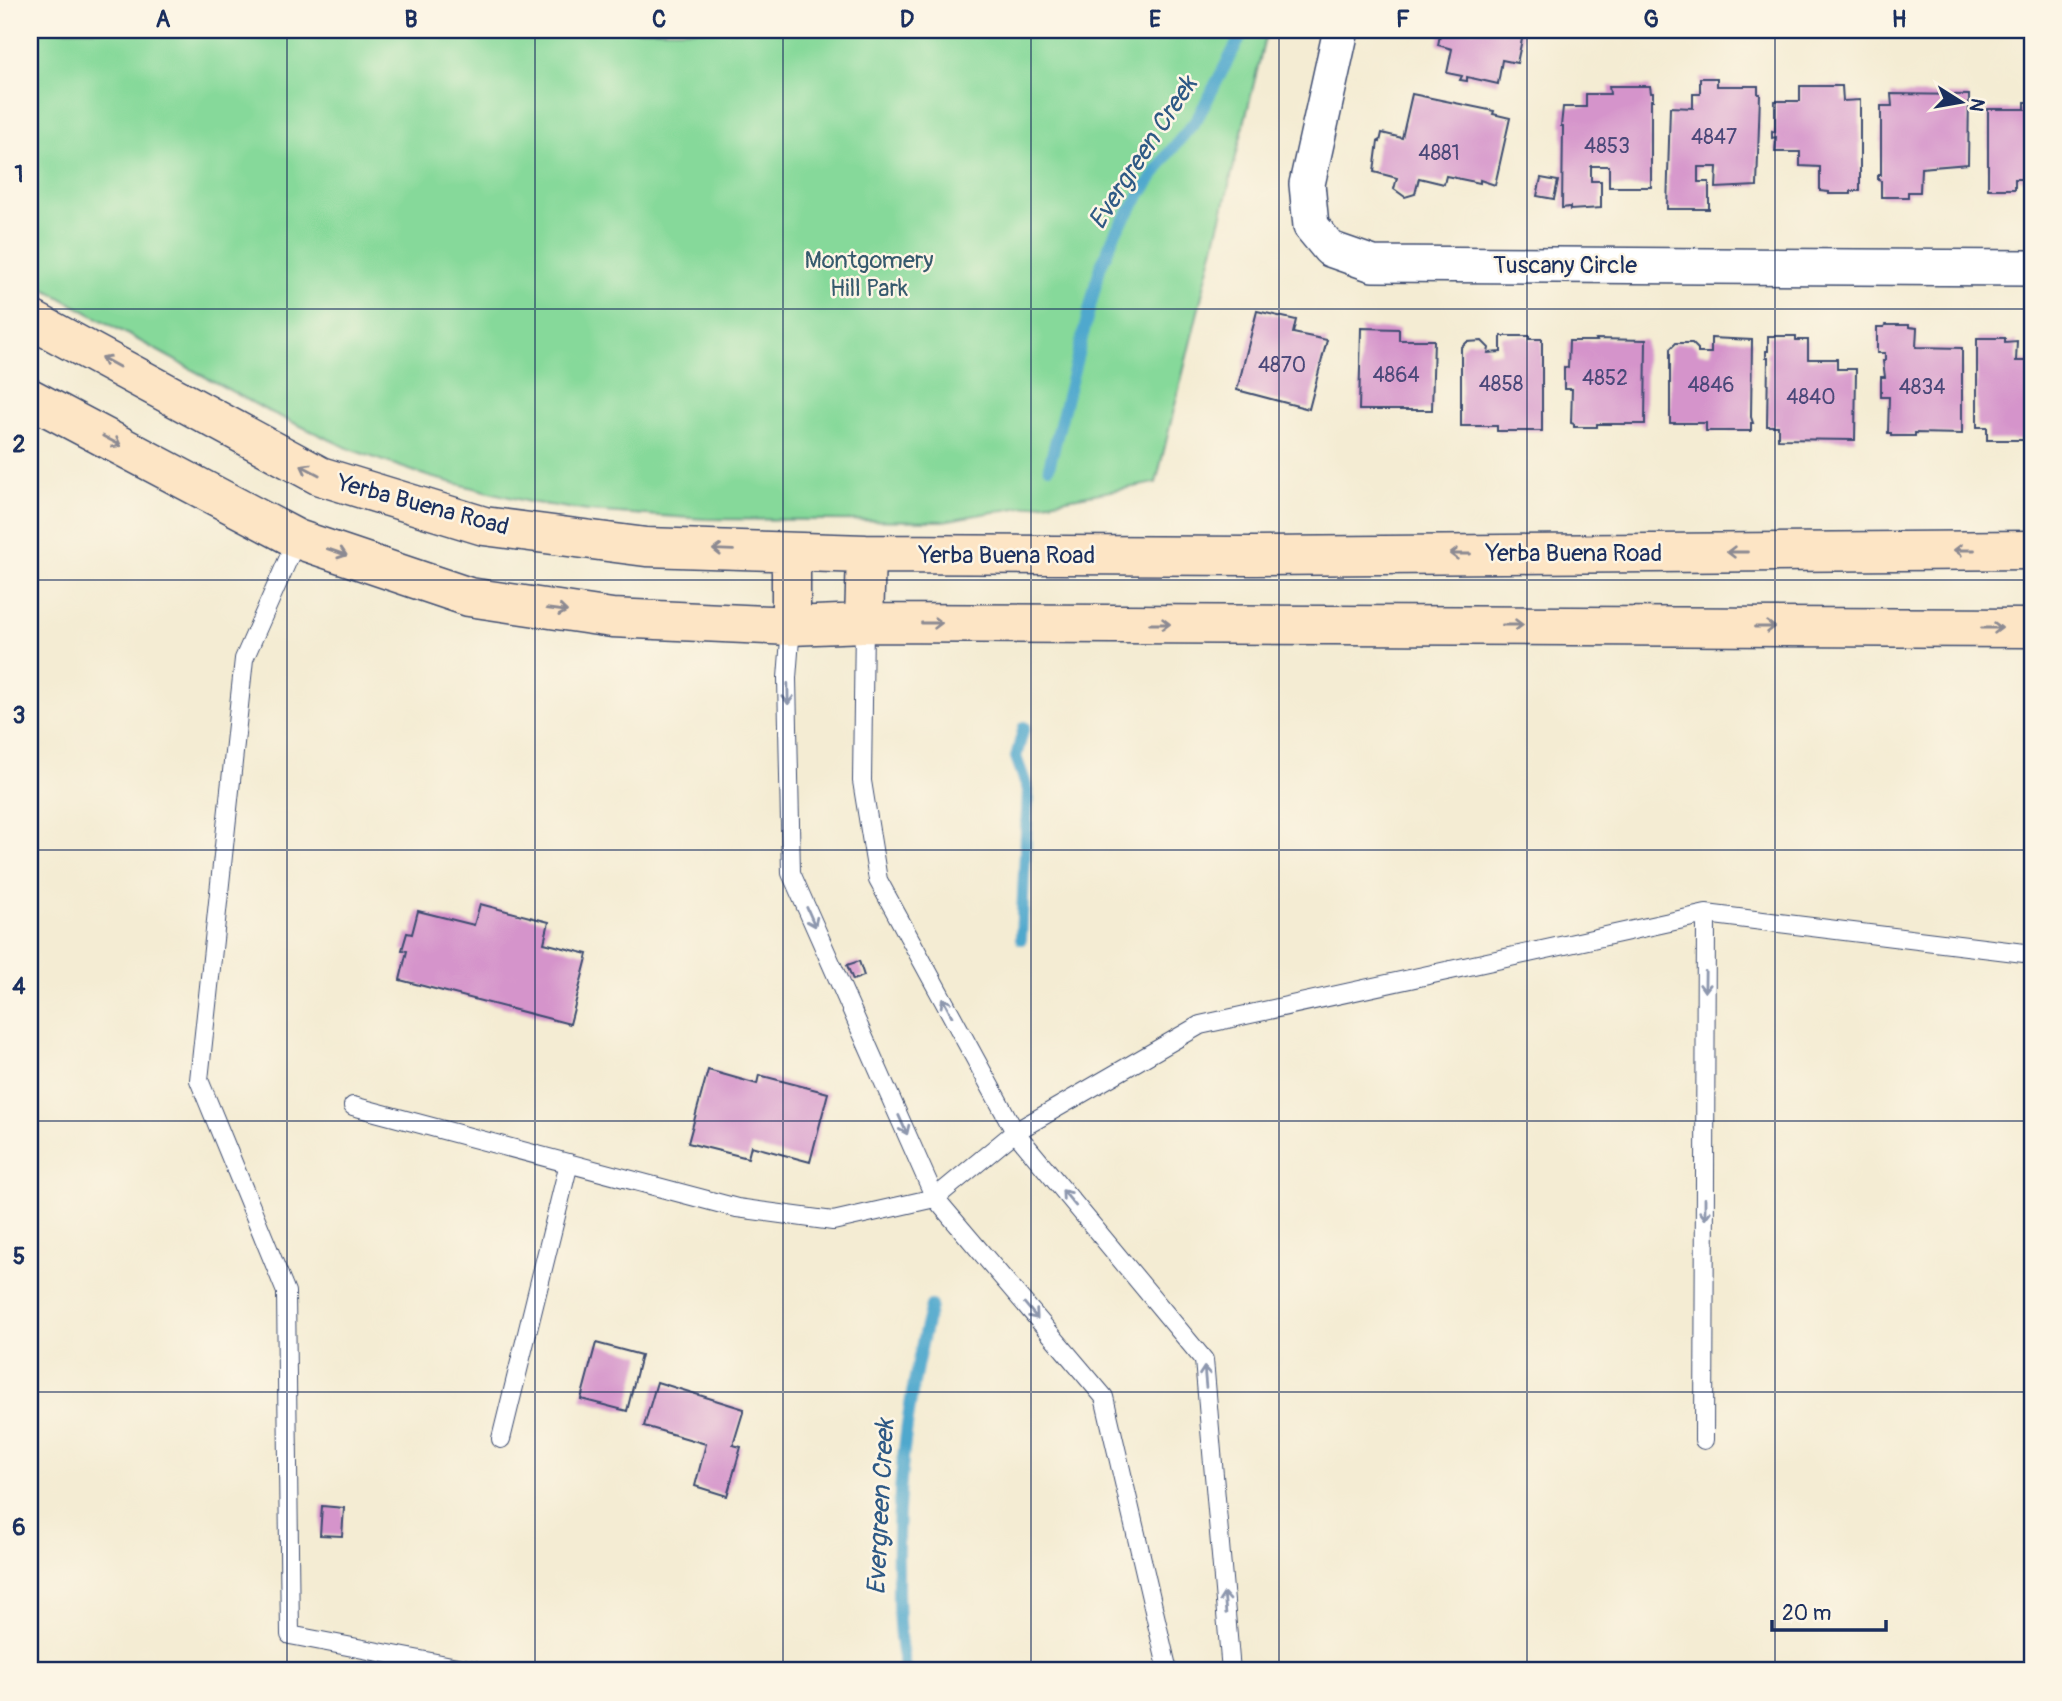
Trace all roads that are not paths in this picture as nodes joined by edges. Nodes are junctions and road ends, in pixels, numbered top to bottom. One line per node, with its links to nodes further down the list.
1 (1341, 30): 2 (street, Tuscany Circle)
2 (2032, 268)
3 (30, 318): 7 (street, Yerba Buena Road, one-way to 3)
4 (30, 398): 5 (street, one-way to 5)
5 (297, 539): 10 (street, one-way to 10); 20 (lane)
6 (2032, 550): 8 (street, Yerba Buena Road, one-way to 8)
7 (791, 552): 8 (street, Yerba Buena Road); 10 (street)
8 (866, 554): 9 (street)
9 (864, 623): 10 (street); 11 (street, one-way to 11); 15 (lane, one-way to 9)
10 (791, 626): 17 (lane, one-way to 17)
11 (2032, 628)
12 (1706, 914): 13 (lane); 15 (lane); 19 (lane, one-way to 19)
13 (2032, 954)
14 (353, 1106): 16 (lane)
15 (1015, 1132): 17 (lane); 22 (lane, one-way to 15)
16 (569, 1163): 17 (lane); 18 (lane)
17 (935, 1198): 21 (lane, one-way to 21)
18 (501, 1439)
19 (1704, 1440)
20 (478, 1671)
21 (1168, 1671)
22 (1231, 1671)

